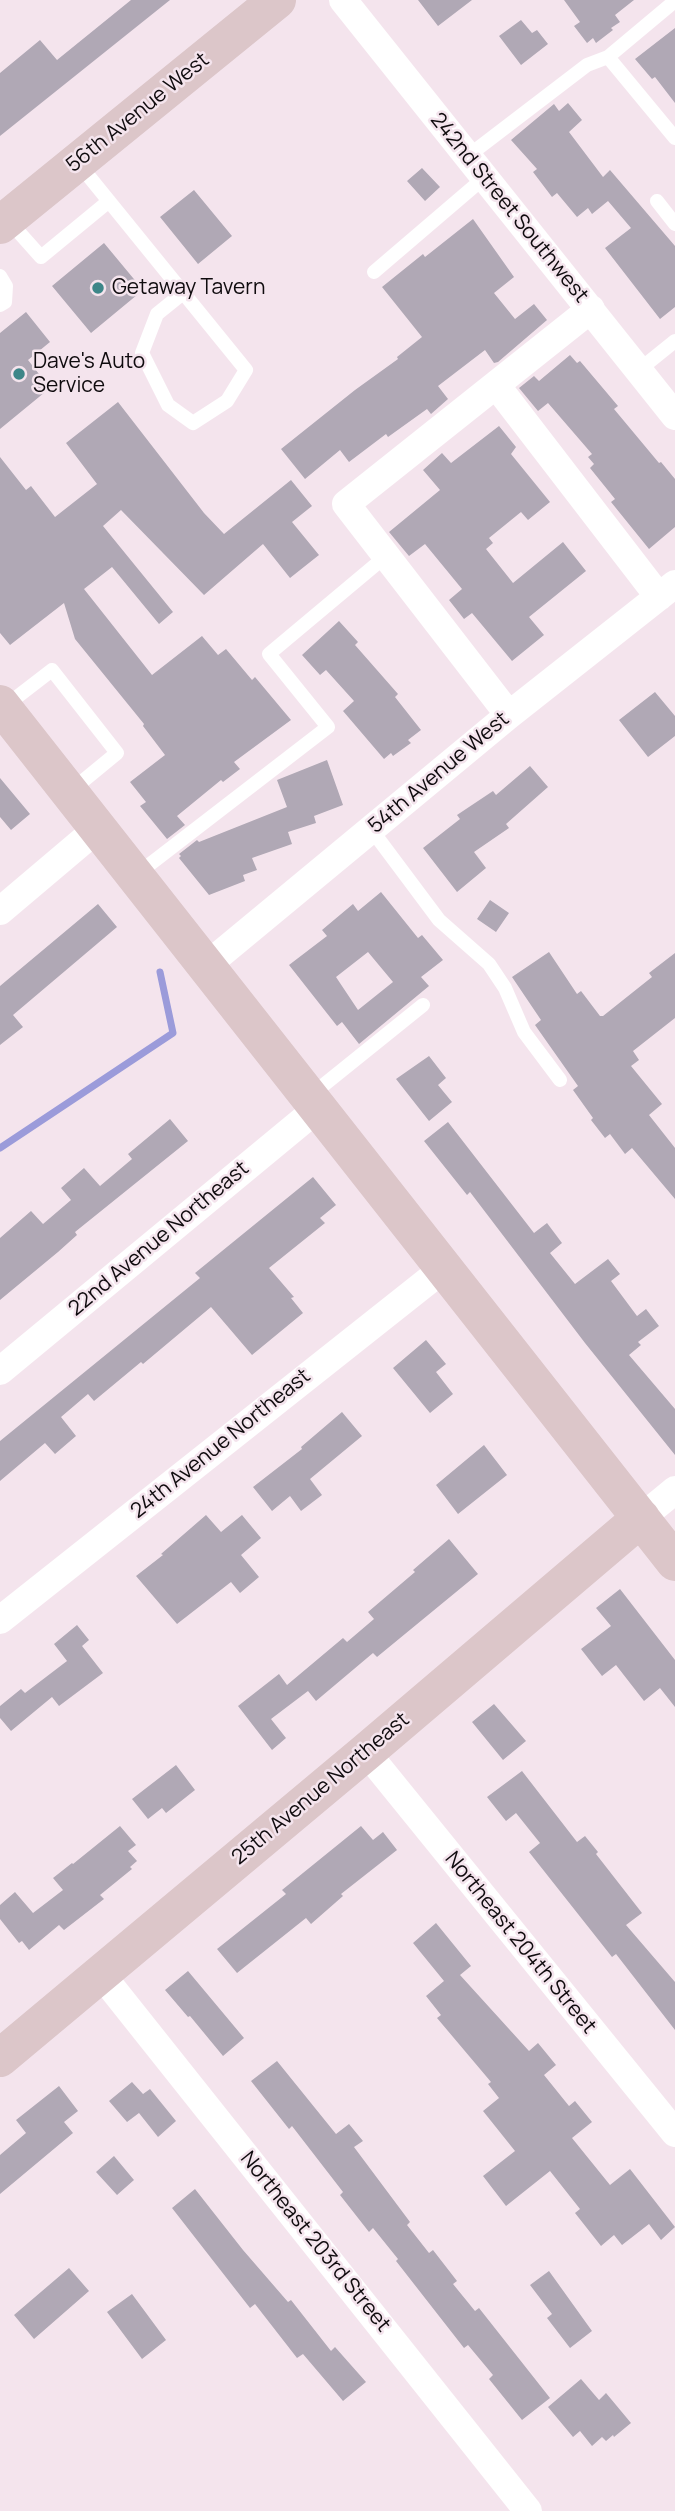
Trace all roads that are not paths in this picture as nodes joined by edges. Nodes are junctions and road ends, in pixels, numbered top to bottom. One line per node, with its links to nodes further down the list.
1 (277, 0): 6 (main road, 56th Avenue West)
2 (343, 0): 7 (street, 242nd Street Southwest)
3 (675, 1): 4 (lane)
4 (608, 57): 5 (lane); 7 (lane)
5 (675, 138)
6 (78, 162): 8 (lane); 10 (main road, 56th Avenue West)
7 (477, 167): 12 (lane); 16 (street, 242nd Street Southwest)
8 (109, 201): 10 (lane); 14 (lane)
9 (657, 201): 11 (lane)
10 (4, 222)
11 (675, 224)
12 (374, 272)
13 (0, 276): 15 (lane)
14 (183, 293): 14 (lane)
15 (0, 305)
16 (591, 309): 18 (street, 242nd Street Southwest); 19 (street)
17 (675, 341): 18 (lane)
18 (639, 370): 20 (street, 242nd Street Southwest)
19 (496, 385): 21 (street); 22 (street)
20 (675, 416)
21 (386, 556): 24 (street); 28 (lane)
22 (667, 591): 24 (street, 54th Avenue West)
23 (1, 706): 25 (main road); 25 (lane)
24 (509, 715): 27 (street, 54th Avenue West)
25 (68, 793): 26 (main road)
26 (97, 829): 28 (main road); 29 (street)
27 (371, 830): 30 (street, 54th Avenue West); 32 (lane)
28 (134, 876): 30 (main road)
29 (0, 911)
30 (206, 966): 33 (main road)
31 (423, 1005): 33 (lane)
32 (560, 1080)
33 (313, 1103): 34 (main road); 35 (street, 22nd Avenue Northeast)
34 (443, 1269): 37 (main road); 39 (street, 24th Avenue Northeast)
35 (0, 1371)
36 (675, 1490): 37 (street)
37 (640, 1518): 38 (main road); 40 (main road, 25th Avenue Northeast)
38 (675, 1562)
39 (0, 1620)
40 (366, 1752): 41 (main road, 25th Avenue Northeast); 43 (street, Northeast 204th Street)
41 (100, 1973): 42 (main road, 25th Avenue Northeast); 44 (street, Northeast 203rd Street)
42 (0, 2058)
43 (675, 2133)
44 (528, 2511)

